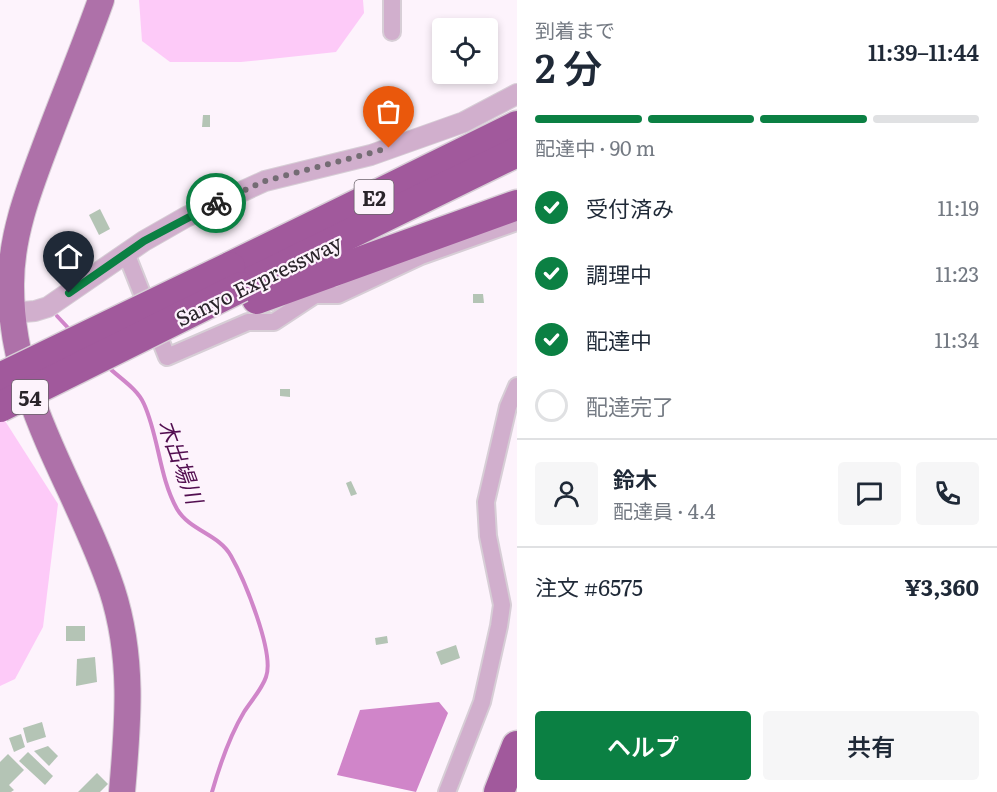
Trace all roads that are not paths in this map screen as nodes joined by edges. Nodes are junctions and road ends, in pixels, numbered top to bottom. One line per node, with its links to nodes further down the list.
1 (101, 0): 10 (main road, 54)
2 (392, 0): 3 (street)
3 (392, 32)
4 (517, 94): 8 (street)
5 (511, 135): 9 (highway, Sanyo Expressway / E2)
6 (517, 205): 9 (highway)
7 (517, 222): 8 (street)
8 (126, 253): 10 (street)
9 (239, 286): 11 (highway, Sanyo Expressway / E2, bridge); 13 (highway, bridge)
10 (6, 313): 15 (main road, 54)
11 (0, 378)
12 (517, 387): 16 (street)
13 (0, 407)
14 (517, 746): 17 (highway)
15 (122, 792)
16 (447, 792)
17 (499, 792)

